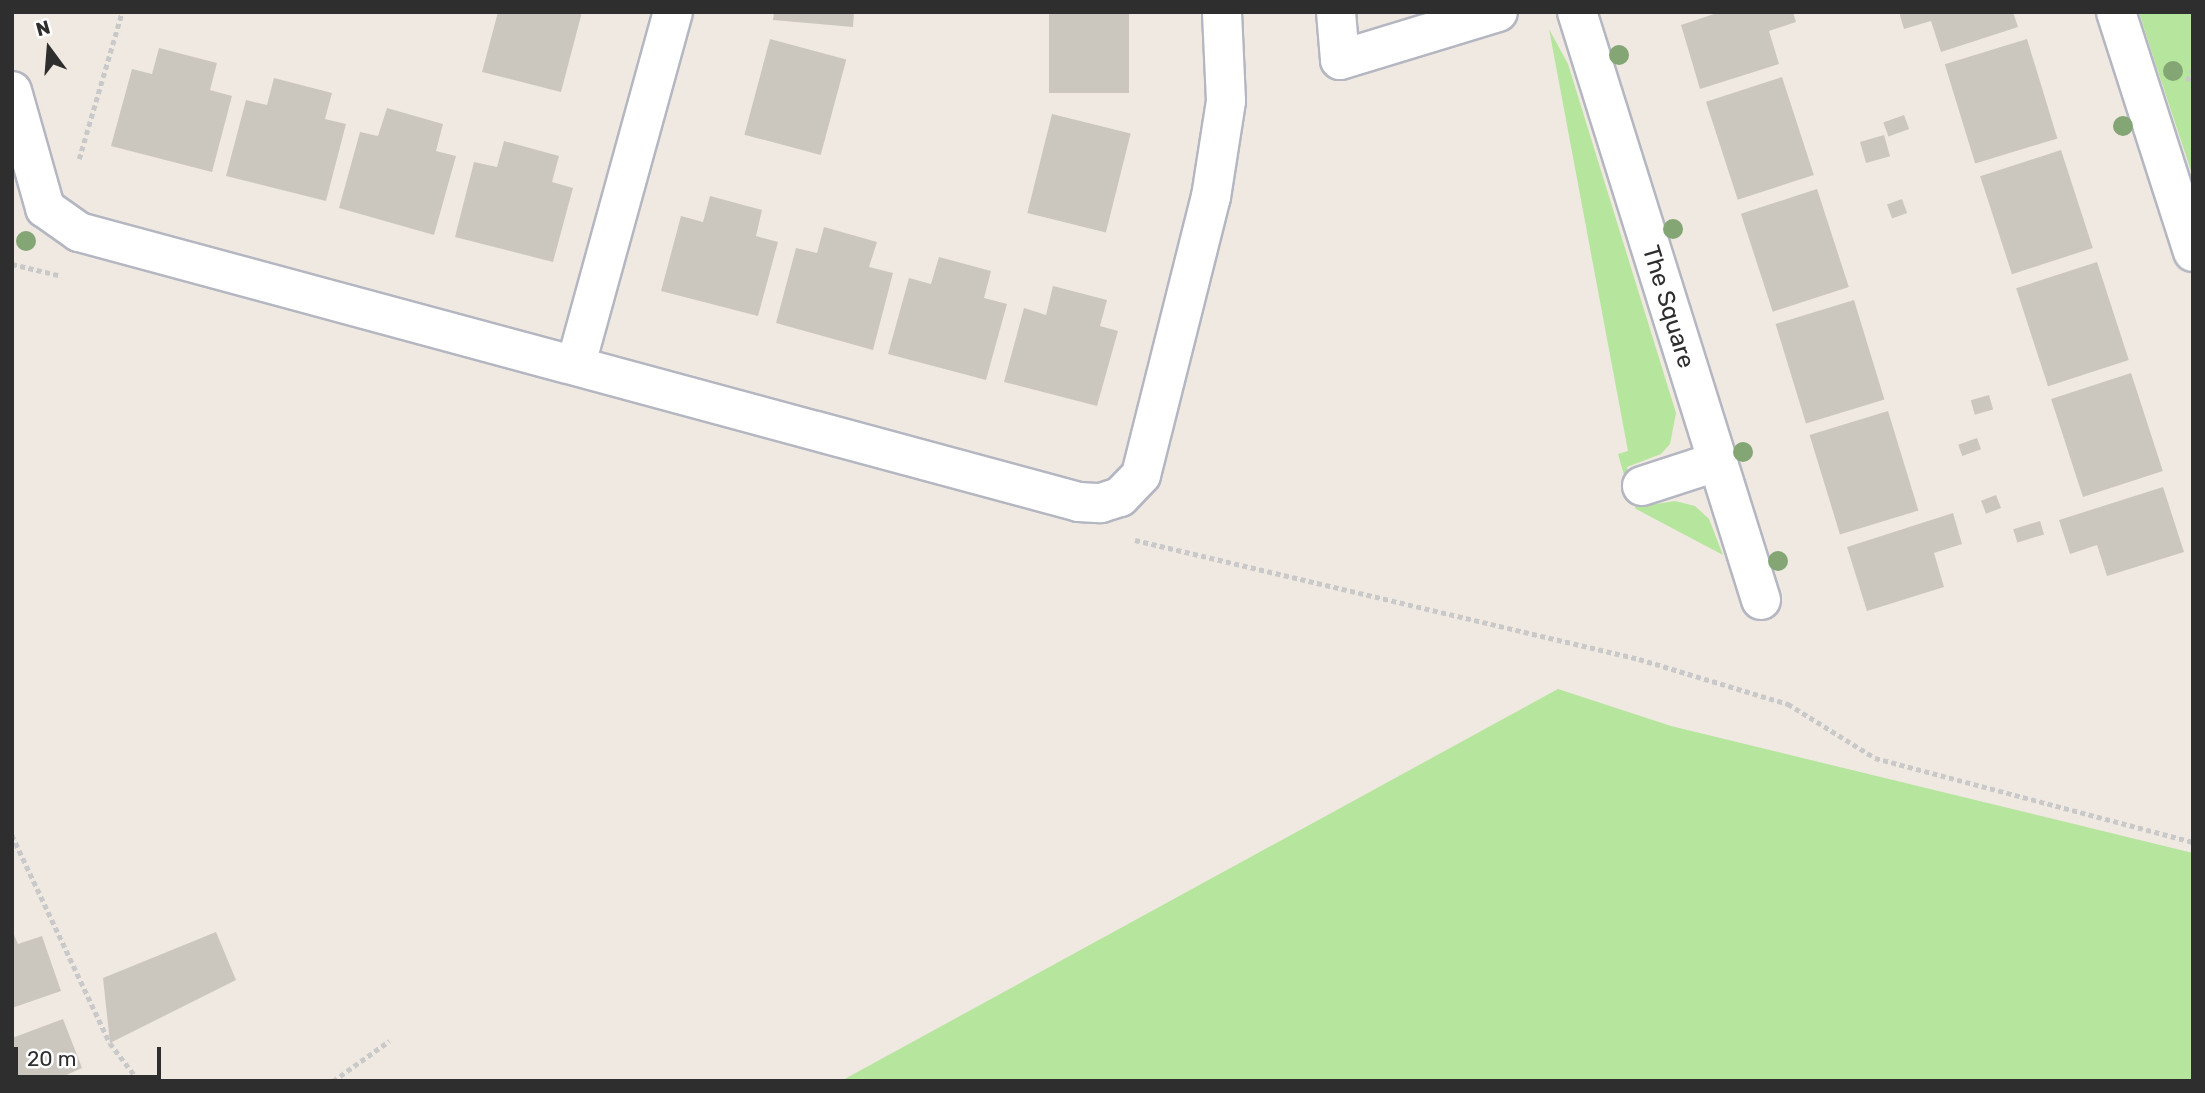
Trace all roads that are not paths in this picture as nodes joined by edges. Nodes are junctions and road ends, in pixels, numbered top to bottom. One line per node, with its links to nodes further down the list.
1 (673, 12): 9 (street)
2 (1222, 12): 9 (street)
3 (1336, 12): 4 (street)
4 (1498, 12)
5 (1577, 12): 10 (street, The Square)
6 (2116, 12): 8 (street)
7 (12, 91): 9 (street)
8 (2193, 252)
9 (576, 365)
10 (1716, 462): 11 (street); 12 (street, The Square)
11 (1642, 485)
12 (1761, 600)

